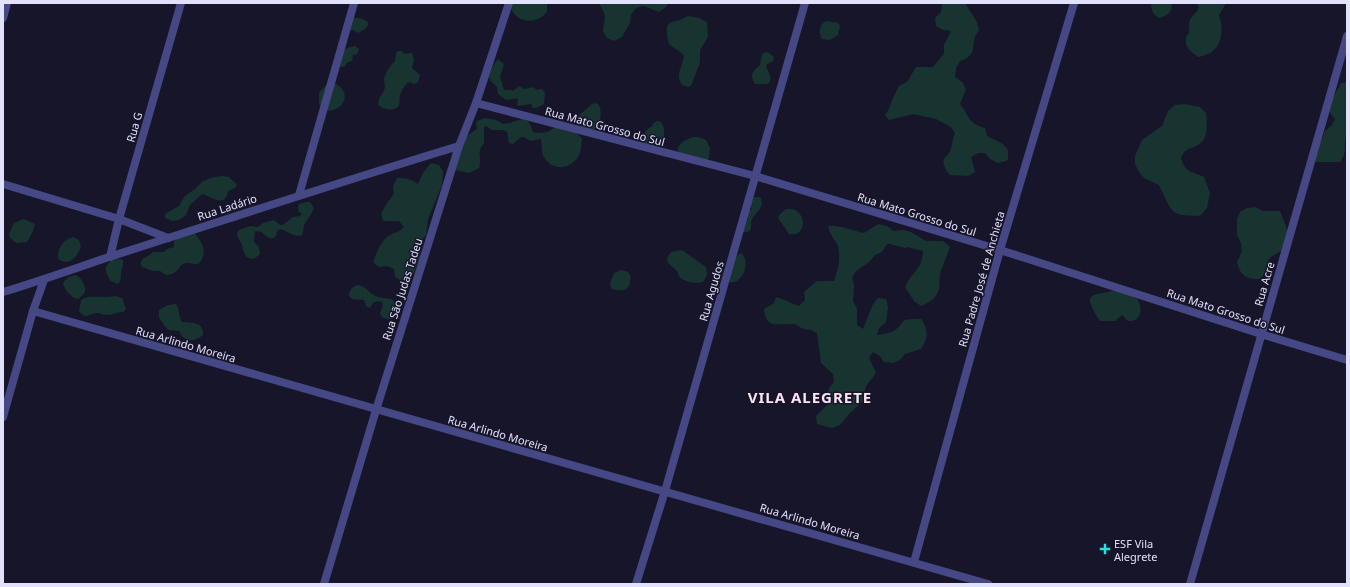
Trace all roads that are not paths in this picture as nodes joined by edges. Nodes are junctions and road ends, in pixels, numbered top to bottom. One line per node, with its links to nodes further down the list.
1 (7, 3): 7 (street)
2 (181, 3): 14 (street, Rua G)
3 (354, 3): 13 (street)
4 (509, 3): 9 (street, Rua São Judas Tadeu)
5 (805, 3): 11 (street, Rua Agudos)
6 (1074, 3): 16 (street, Rua Padre José de Anchieta)
7 (3, 18)
8 (1347, 36): 21 (street, Rua Acre)
9 (476, 103): 10 (street, Rua São Judas Tadeu); 11 (street, Rua Mato Grosso do Sul)
10 (459, 146): 13 (street, Rua Ladário); 23 (street, Rua São Judas Tadeu)
11 (755, 176): 16 (street, Rua Mato Grosso do Sul); 25 (street, Rua Agudos)
12 (3, 184): 14 (street)
13 (299, 195): 15 (street, Rua Ladário)
14 (119, 219): 15 (street); 17 (street, Rua G)
15 (168, 238): 17 (street, Rua Ladário)
16 (1000, 250): 21 (street, Rua Mato Grosso do Sul); 26 (street, Rua Padre José de Anchieta)
17 (110, 257): 18 (street, Rua Ladário)
18 (44, 280): 19 (street, Rua Ladário); 20 (street)
19 (3, 292)
20 (34, 311): 23 (street, Rua Arlindo Moreira); 24 (street)
21 (1261, 334): 22 (street, Rua Mato Grosso do Sul); 30 (street, Rua Acre)
22 (1347, 360)
23 (376, 410): 25 (street, Rua Arlindo Moreira); 27 (street, Rua São Judas Tadeu)
24 (3, 417)
25 (665, 491): 26 (street, Rua Arlindo Moreira); 28 (street, Rua Agudos)
26 (914, 562): 29 (street, Rua Arlindo Moreira)
27 (324, 584)
28 (636, 584)
29 (988, 584)
30 (1190, 584)

